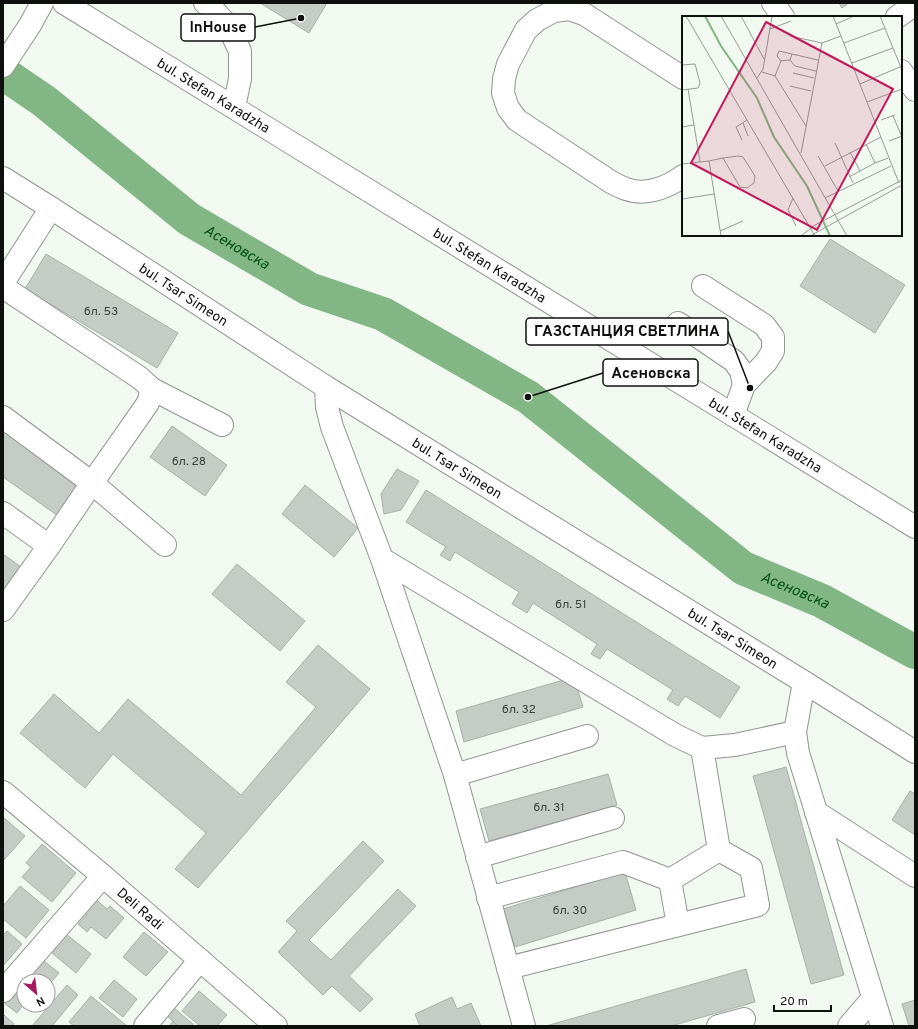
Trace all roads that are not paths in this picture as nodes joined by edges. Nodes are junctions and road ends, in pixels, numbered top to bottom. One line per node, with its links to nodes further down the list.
1 (42, 3): 8 (main road)
2 (64, 3): 12 (main road, bul. Stefan Karadzha)
3 (205, 3): 12 (main road)
4 (773, 3): 6 (main road)
5 (915, 4): 7 (main road)
6 (782, 16)
7 (898, 16)
8 (3, 66)
9 (902, 72): 11 (main road)
10 (682, 77): 13 (main road)
11 (915, 90)
12 (234, 107): 23 (main road, bul. Stefan Karadzha)
13 (682, 177)
14 (3, 178): 15 (main road, bul. Tsar Simeon)
15 (51, 208): 16 (main road); 21 (main road, bul. Tsar Simeon)
16 (3, 283)
17 (702, 286): 20 (main road)
18 (3, 287): 22 (main road)
19 (678, 322): 20 (main road)
20 (744, 385): 23 (main road)
21 (326, 387): 31 (main road); 33 (main road, bul. Tsar Simeon)
22 (152, 389): 25 (main road); 26 (main road)
23 (733, 415): 28 (main road, bul. Stefan Karadzha)
24 (3, 417): 26 (main road)
25 (222, 425)
26 (92, 483): 29 (main road); 30 (main road)
27 (3, 513): 30 (main road)
28 (915, 527)
29 (165, 545)
30 (49, 546): 32 (main road)
31 (382, 559): 36 (main road); 38 (main road)
32 (3, 610)
33 (804, 682): 34 (main road); 37 (main road, bul. Tsar Simeon)
34 (795, 732): 36 (main road); 40 (main road)
35 (587, 736): 38 (main road)
36 (702, 748): 42 (main road)
37 (915, 752)
38 (455, 775): 43 (main road)
39 (3, 792): 44 (main road, Deli Radi)
40 (816, 812): 45 (main road); 52 (main road)
41 (614, 818): 43 (main road)
42 (719, 850): 46 (main road); 48 (main road)
43 (477, 856): 47 (main road)
44 (103, 876): 49 (main road, Deli Radi); 51 (main road)
45 (915, 876)
46 (670, 880): 47 (main road); 48 (main road)
47 (488, 898): 50 (main road)
48 (678, 925): 50 (main road)
49 (200, 960): 54 (main road); 55 (main road, Deli Radi)
50 (508, 968): 56 (main road)
51 (3, 991)
52 (873, 998): 58 (main road); 59 (main road)
53 (744, 1019): 57 (main road)
54 (145, 1026)
55 (276, 1026)
56 (524, 1026)
57 (718, 1026)
58 (849, 1026)
59 (882, 1026)

